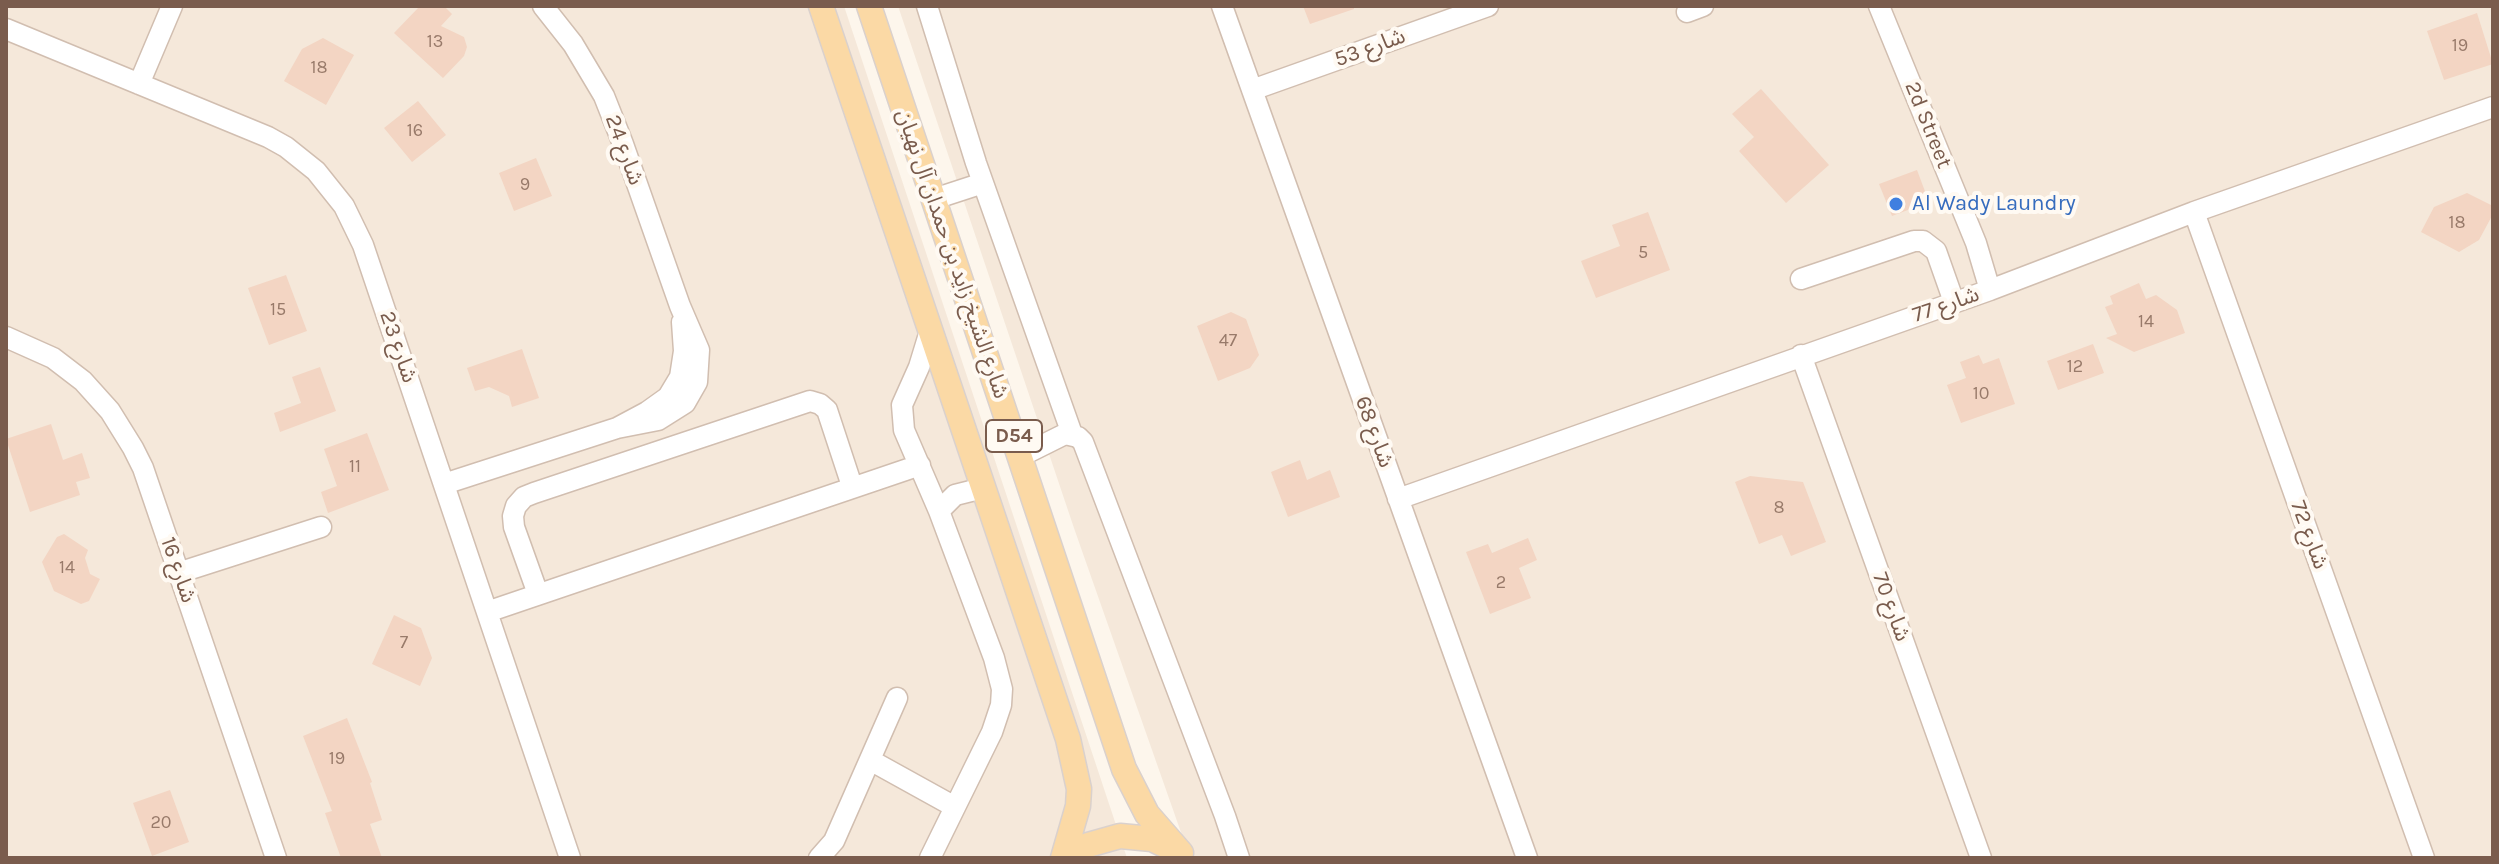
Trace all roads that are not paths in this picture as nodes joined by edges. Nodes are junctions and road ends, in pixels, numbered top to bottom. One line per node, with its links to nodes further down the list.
1 (172, 6): 10 (street)
2 (543, 6): 25 (street, شارع 24)
3 (821, 6): 19 (main road, شارع الشيخ زايد بن حمدان آل نهيان / D54)
4 (869, 6): 14 (main road, شارع الشيخ زايد بن حمدان آل نهيان / D54)
5 (927, 6): 13 (street)
6 (1222, 6): 11 (street, شارع 68)
7 (1488, 6): 11 (street, شارع 53)
8 (1879, 6): 17 (street, 2d Street)
9 (6, 29): 10 (street, شارع 23)
10 (139, 84): 25 (street, شارع 23)
11 (1252, 90): 28 (street, شارع 68)
12 (2493, 107): 15 (street, شارع 77)
13 (983, 183): 14 (street); 22 (street)
14 (934, 199): 23 (main road, شارع الشيخ زايد بن حمدان آل نهيان / D54)
15 (2194, 212): 17 (street, شارع 77); 46 (street, شارع 72)
16 (1801, 279): 18 (street)
17 (1990, 290): 18 (street, شارع 77)
18 (1954, 302): 21 (street, شارع 77)
19 (930, 331): 24 (street); 27 (main road, شارع الشيخ زايد بن حمدان آل نهيان / D54)
20 (6, 337): 31 (street, شارع 16)
21 (1801, 355): 28 (street, شارع 77); 45 (street, شارع 70)
22 (1072, 434): 23 (street); 43 (street)
23 (1021, 456): 37 (main road, شارع الشيخ زايد بن حمدان آل نهيان / D54)
24 (920, 465): 26 (street); 29 (street)
25 (444, 484): 33 (street, شارع 23)
26 (852, 486): 32 (street); 32 (street)
27 (983, 488): 29 (street); 42 (main road, شارع الشيخ زايد بن حمدان آل نهيان / D54)
28 (1398, 499): 44 (street, شارع 68)
29 (939, 511): 36 (street)
30 (321, 527): 31 (street)
31 (178, 573): 38 (street, شارع 16)
32 (538, 594): 33 (street)
33 (487, 612): 39 (street, شارع 23)
34 (897, 698): 35 (street)
35 (870, 760): 36 (street); 40 (street)
36 (955, 807): 41 (street)
37 (1184, 856): 42 (main road)
38 (276, 858)
39 (570, 858)
40 (819, 858)
41 (930, 858)
42 (1066, 858)
43 (1239, 858)
44 (1527, 858)
45 (1981, 858)
46 (2424, 858)

